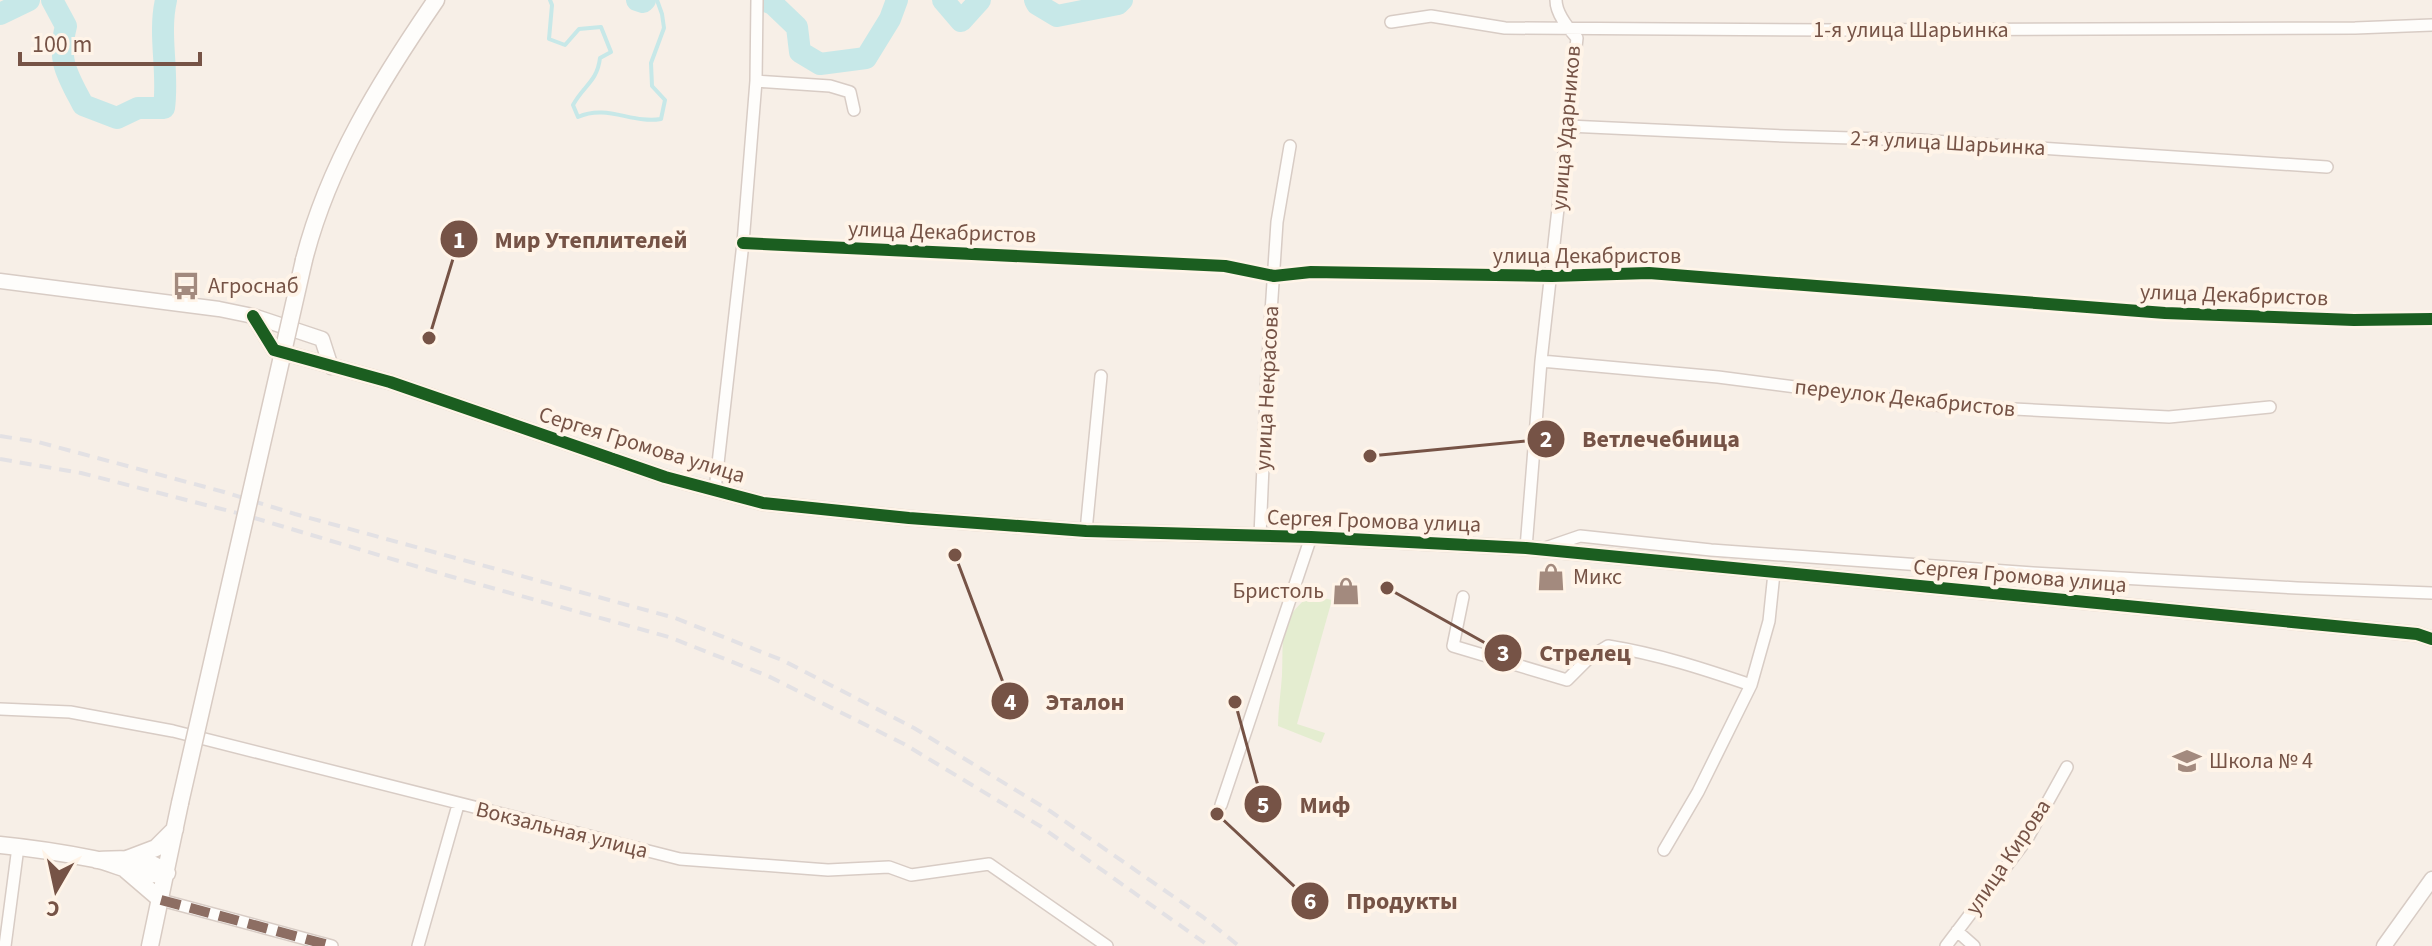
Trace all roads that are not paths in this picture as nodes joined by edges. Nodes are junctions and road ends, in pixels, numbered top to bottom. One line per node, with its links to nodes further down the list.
1 (436, 0): 36 (main road, bridge)
2 (1556, 0): 6 (street, улица Ударников)
3 (756, 6): 7 (street)
4 (1391, 22): 6 (street, 1-я улица Шарьинка)
5 (2432, 25): 6 (street, 1-я улица Шарьинка)
6 (1567, 27): 9 (street, улица Ударников)
7 (756, 81): 8 (street); 12 (street)
8 (854, 110)
9 (1568, 126): 11 (street, 2-я улица Шарьинка); 14 (street, улица Ударников)
10 (1290, 146): 13 (street, улица Некрасова)
11 (2327, 167)
12 (743, 243): 13 (street, улица Декабристов); 22 (street)
13 (1274, 276): 14 (street, улица Декабристов); 24 (street, улица Некрасова)
14 (1552, 276): 17 (street, улица Декабристов); 18 (street, улица Ударников)
15 (0, 281): 16 (street)
16 (253, 316): 19 (street, Сергея Громова улица); 19 (street)
17 (2432, 319)
18 (1541, 361): 21 (street, переулок Декабристов); 26 (street, улица Ударников)
19 (331, 367): 22 (street, Сергея Громова улица)
20 (1101, 376): 23 (street)
21 (2270, 407)
22 (715, 490): 23 (street, Сергея Громова улица)
23 (1086, 531): 24 (street, Сергея Громова улица)
24 (1260, 536): 25 (street, Сергея Громова улица)
25 (1311, 537): 26 (street, Сергея Громова улица); 35 (street)
26 (1534, 548): 27 (street, Сергея Громова улица); 28 (street)
27 (1774, 573): 30 (street, Сергея Громова улица); 31 (street)
28 (2432, 593)
29 (1463, 597): 31 (street)
30 (2432, 639)
31 (1751, 685): 39 (street)
32 (0, 709): 34 (street, Вокзальная улица)
33 (2067, 767): 44 (street, улица Кирова)
34 (458, 805): 48 (street); 49 (street, Вокзальная улица)
35 (1221, 805)
36 (175, 829): 40 (main road); 41 (main road)
37 (0, 845): 38 (main road)
38 (18, 847): 40 (main road); 45 (street)
39 (1664, 850)
40 (126, 864): 41 (main road); 43 (main road)
41 (167, 873): 43 (main road)
42 (2432, 879): 52 (street)
43 (161, 900): 46 (main road); 47 (street)
44 (1957, 931): 50 (street, улица Кирова); 51 (street)
45 (5, 946)
46 (150, 946)
47 (332, 946)
48 (418, 946)
49 (1107, 946)
50 (1946, 946)
51 (1974, 946)
52 (2384, 946)

